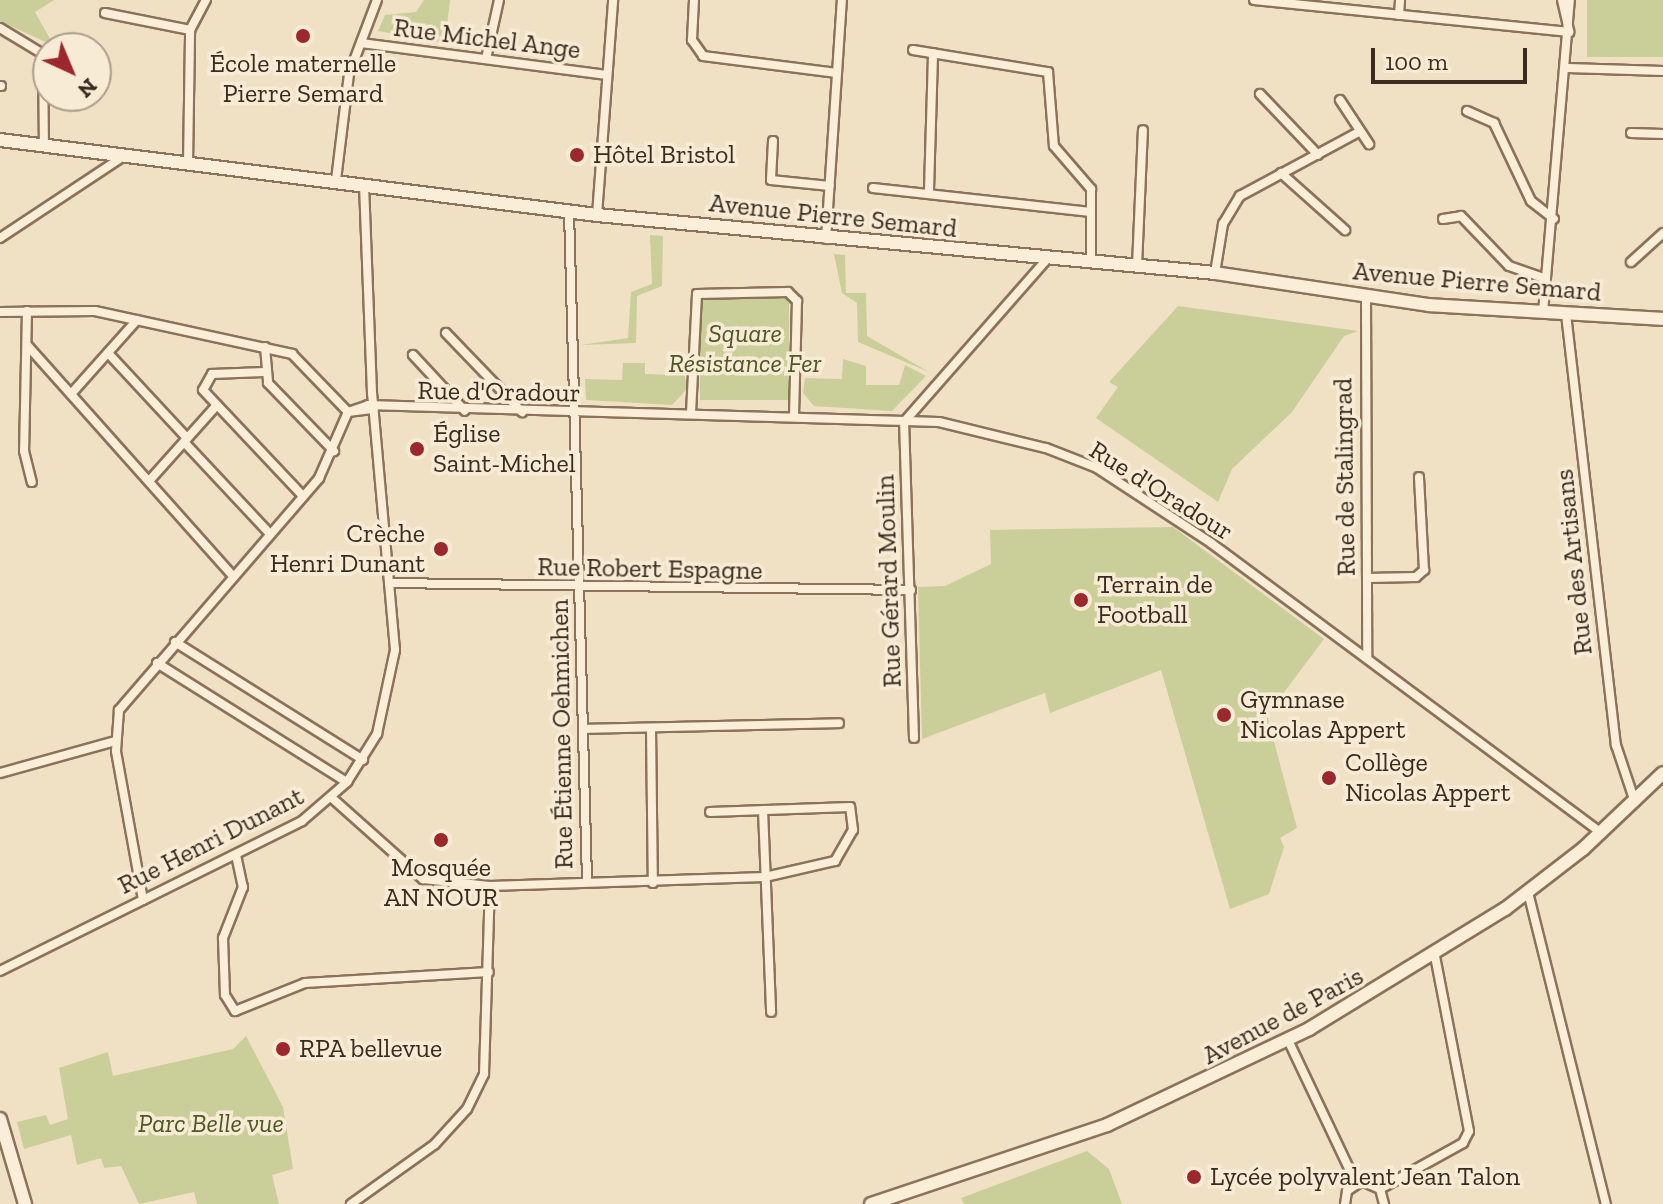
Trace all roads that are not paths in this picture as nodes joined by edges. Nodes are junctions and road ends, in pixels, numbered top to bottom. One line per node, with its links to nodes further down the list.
1 (206, 0): 14 (street)
2 (377, 0): 16 (street)
3 (499, 0): 19 (street)
4 (613, 0): 23 (street)
5 (694, 0): 22 (street)
6 (842, 0): 22 (street)
7 (1254, 0): 12 (street)
8 (1400, 0): 12 (street)
9 (1562, 0): 15 (street)
10 (1570, 0): 15 (street)
11 (105, 13): 14 (street)
12 (1399, 15): 15 (street)
13 (0, 28): 34 (street)
14 (190, 30): 37 (street)
15 (1569, 32): 20 (street)
16 (361, 43): 19 (street, Rue Michel Ange); 39 (street)
17 (913, 50): 18 (street)
18 (933, 53): 43 (street); 45 (street)
19 (486, 59): 23 (street, Rue Michel Ange)
20 (1568, 68): 21 (street); 48 (street)
21 (1663, 71)
22 (837, 73): 41 (street)
23 (607, 75): 46 (street)
24 (1260, 94): 36 (street)
25 (1340, 100): 28 (street)
26 (1467, 111): 48 (street)
27 (1143, 130): 56 (street)
28 (1359, 132): 33 (street); 36 (street)
29 (1631, 133): 30 (street)
30 (1663, 134)
31 (0, 140): 34 (main road, Avenue Pierre Semard)
32 (773, 141): 41 (street)
33 (1369, 144)
34 (44, 146): 35 (main road, Avenue Pierre Semard)
35 (125, 155): 37 (main road, Avenue Pierre Semard); 51 (street)
36 (1318, 155): 38 (street)
37 (188, 164): 39 (main road, Avenue Pierre Semard)
38 (1281, 173): 49 (street); 57 (street)
39 (336, 180): 40 (main road, Avenue Pierre Semard)
40 (364, 184): 44 (main road, Avenue Pierre Semard); 74 (street, Rue Henri Dunant)
41 (830, 186): 52 (street)
42 (873, 188): 43 (street)
43 (929, 190): 45 (street)
44 (569, 211): 46 (main road, Avenue Pierre Semard); 79 (street, Rue Étienne Oehmichen)
45 (1091, 212): 54 (street)
46 (597, 215): 52 (main road, Avenue Pierre Semard)
47 (1443, 219): 58 (street)
48 (1554, 219): 58 (street)
49 (1345, 230)
50 (1663, 233): 55 (street)
51 (0, 238)
52 (826, 239): 53 (main road, Avenue Pierre Semard)
53 (1047, 259): 54 (main road, Avenue Pierre Semard); 81 (street)
54 (1091, 262): 56 (main road, Avenue Pierre Semard)
55 (1631, 262)
56 (1137, 266): 57 (main road, Avenue Pierre Semard)
57 (1215, 273): 59 (main road, Avenue Pierre Semard)
58 (1546, 279): 62 (street)
59 (1366, 297): 62 (main road, Avenue Pierre Semard); 90 (street, Rue de Stalingrad)
60 (27, 311): 61 (street); 65 (street); 67 (street)
61 (0, 312)
62 (1543, 313): 63 (main road, Avenue Pierre Semard)
63 (1566, 314): 64 (main road, Avenue Pierre Semard); 107 (street, Rue des Artisans)
64 (1663, 319)
65 (137, 320): 68 (street); 69 (street)
66 (446, 333): 77 (street)
67 (27, 345): 72 (street); 86 (street)
68 (265, 347): 71 (street); 76 (street)
69 (108, 353): 72 (street); 82 (street)
70 (413, 355): 75 (street)
71 (264, 372): 73 (street); 83 (street)
72 (71, 394): 85 (street)
73 (217, 405): 82 (street); 87 (street)
74 (374, 409): 75 (street, Rue d'Oradour); 76 (street, Rue d'Oradour); 91 (street, Rue Henri Dunant)
75 (465, 411): 77 (street, Rue d'Oradour)
76 (348, 412): 83 (street)
77 (522, 412): 79 (street, Rue d'Oradour)
78 (691, 413): 79 (street, Rue d'Oradour); 80 (street, Rue d'Oradour); 80 (street)
79 (575, 414): 92 (street, Rue Étienne Oehmichen)
80 (794, 416): 81 (street, Rue d'Oradour)
81 (904, 422): 93 (street, Rue Gérard Moulin); 95 (street, Rue d'Oradour)
82 (186, 440): 85 (street); 88 (street)
83 (334, 451): 87 (street)
84 (1419, 477): 90 (street)
85 (149, 481): 89 (street)
86 (32, 482)
87 (303, 496): 88 (street)
88 (270, 534): 89 (street)
89 (233, 576): 94 (street)
90 (1367, 578): 95 (street, Rue de Stalingrad)
91 (389, 583): 92 (street, Rue Robert Espagne); 102 (street, Rue Henri Dunant)
92 (580, 589): 93 (street, Rue Robert Espagne); 98 (street, Rue Étienne Oehmichen)
93 (911, 590): 100 (street, Rue Gérard Moulin)
94 (175, 642): 96 (street); 102 (street)
95 (1367, 657): 110 (street, Rue d'Oradour)
96 (157, 663): 101 (street); 105 (street)
97 (839, 723): 99 (street)
98 (584, 729): 99 (street); 113 (street, Rue Étienne Oehmichen)
99 (651, 729): 114 (street)
100 (914, 738)
101 (115, 741): 103 (street); 117 (street)
102 (363, 760): 105 (street, Rue Henri Dunant)
103 (0, 773)
104 (1663, 773): 107 (main road, Avenue de Paris)
105 (347, 782): 106 (street, Rue Henri Dunant)
106 (332, 798): 111 (street, Rue Henri Dunant); 115 (street, Rue Étienne Oehmichen)
107 (1635, 802): 110 (main road, Avenue de Paris)
108 (763, 810): 109 (street); 112 (street); 112 (street)
109 (710, 812)
110 (1602, 833): 116 (main road, Avenue de Paris)
111 (236, 855): 117 (street, Rue Henri Dunant); 120 (street)
112 (765, 877): 114 (street); 121 (street)
113 (587, 880): 114 (street); 115 (street, Rue Étienne Oehmichen)
114 (653, 883)
115 (490, 886): 120 (street)
116 (1528, 892): 118 (main road, Avenue de Paris); 131 (street)
117 (143, 900): 119 (street, Rue Henri Dunant)
118 (1435, 956): 122 (main road, Avenue de Paris); 125 (street)
119 (0, 971)
120 (489, 972): 127 (street)
121 (771, 1012)
122 (1288, 1040): 124 (street); 128 (main road, Avenue de Paris)
123 (0, 1119): 126 (main road)
124 (1356, 1183): 125 (street); 129 (street)
125 (1380, 1189): 130 (street)
126 (25, 1204)
127 (351, 1204)
128 (871, 1204)
129 (1345, 1204)
130 (1384, 1204)
131 (1606, 1204)

